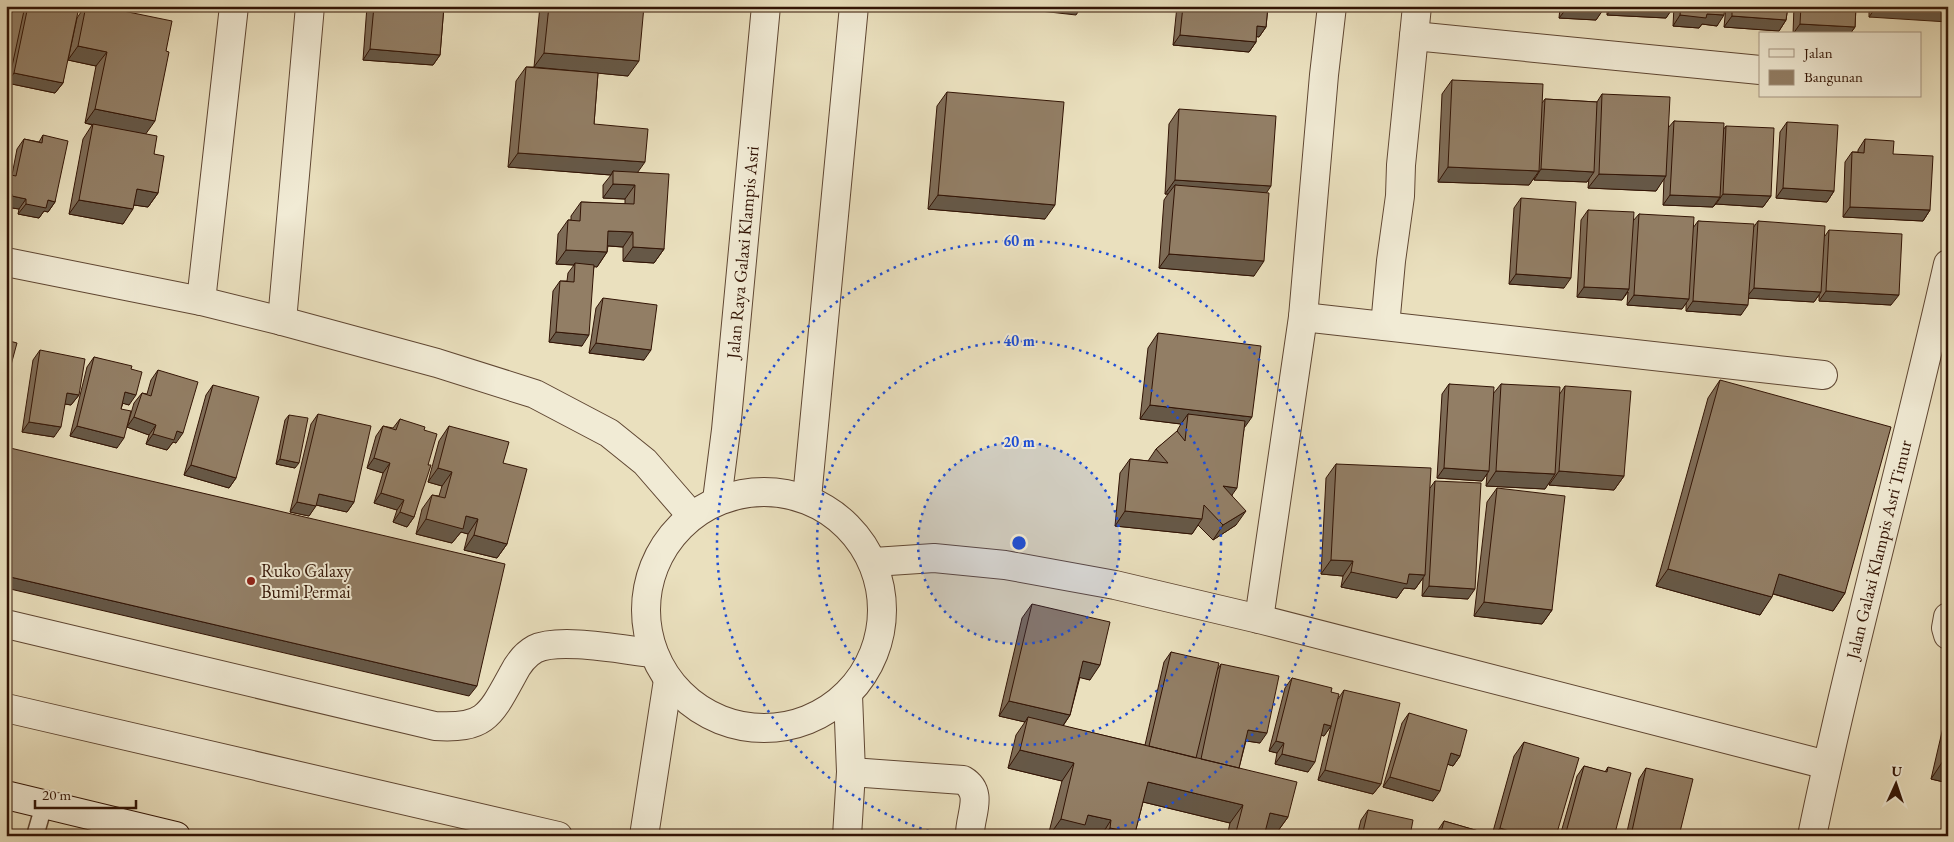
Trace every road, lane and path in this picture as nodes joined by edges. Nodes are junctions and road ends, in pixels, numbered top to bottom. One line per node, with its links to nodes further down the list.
1 (234, 6): 11 (street)
2 (310, 6): 13 (street)
3 (766, 6): 17 (street, Jalan Raya Galaxi Klampis Asri)
4 (854, 6): 16 (street)
5 (1332, 6): 12 (street)
6 (1417, 6): 7 (street)
7 (1414, 36): 8 (street); 14 (street)
8 (1759, 70)
9 (6, 262): 11 (street)
10 (1948, 264): 28 (street, Jalan Galaxi Klampis Asri Timur)
11 (200, 301): 13 (street)
12 (1303, 317): 14 (street); 21 (street)
13 (282, 321): 18 (street)
14 (1384, 326): 15 (street)
15 (1823, 375)
16 (807, 498): 17 (street); 19 (street)
17 (717, 500): 18 (street)
18 (691, 515): 24 (street)
19 (874, 562): 21 (street); 26 (street)
20 (1948, 617): 23 (street)
21 (1260, 619): 28 (street)
22 (6, 624): 24 (street)
23 (1948, 635)
24 (652, 653): 25 (street)
25 (668, 680): 26 (street); 35 (street)
26 (848, 695): 29 (street)
27 (6, 708): 34 (street)
28 (1827, 765): 38 (street, Jalan Galaxi Klampis Asri Timur)
29 (852, 772): 36 (street); 37 (street)
30 (6, 795): 31 (street)
31 (44, 805): 32 (lane); 33 (street)
32 (36, 836)
33 (176, 836)
34 (558, 836)
35 (644, 836)
36 (846, 836)
37 (970, 836)
38 (1812, 836)

